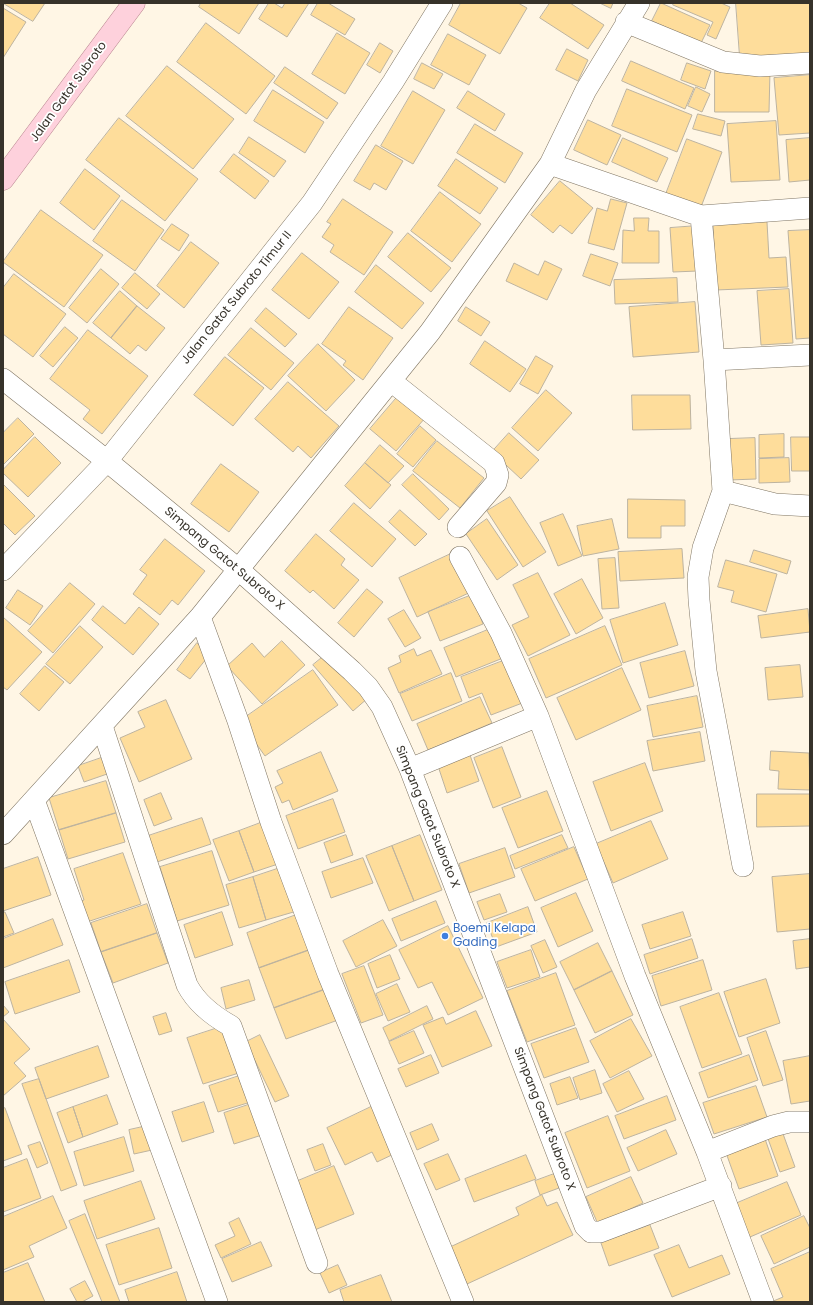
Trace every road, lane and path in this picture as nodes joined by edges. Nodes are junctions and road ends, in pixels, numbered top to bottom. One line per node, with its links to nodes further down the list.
1 (134, 3): 7 (main road, Jalan Gatot Subroto)
2 (442, 3): 14 (street, Jalan Gatot Subroto Timur II)
3 (639, 3): 4 (street)
4 (626, 22): 5 (street); 6 (street)
5 (810, 63)
6 (550, 164): 9 (street); 13 (street)
7 (3, 179)
8 (810, 208): 9 (street)
9 (701, 216): 11 (street)
10 (810, 355): 11 (street)
11 (714, 360): 15 (street)
12 (3, 379): 14 (street, Simpang Gatot Subroto X)
13 (391, 381): 17 (street); 19 (street)
14 (107, 461): 19 (street, Simpang Gatot Subroto X); 20 (street, Jalan Gatot Subroto Timur II)
15 (722, 491): 16 (street); 27 (street)
16 (810, 506)
17 (458, 527)
18 (460, 557): 22 (street)
19 (238, 569): 21 (street); 24 (street, Simpang Gatot Subroto X)
20 (3, 570)
21 (200, 617): 23 (street); 33 (street)
22 (538, 716): 24 (street); 29 (street)
23 (102, 726): 25 (street); 31 (street)
24 (410, 769): 30 (street, Simpang Gatot Subroto X)
25 (34, 800): 26 (street); 32 (street)
26 (3, 834)
27 (743, 866)
28 (810, 1122): 29 (street)
29 (707, 1152): 30 (street)
30 (720, 1186): 34 (street)
31 (317, 1263)
32 (217, 1302)
33 (463, 1302)
34 (763, 1302)

